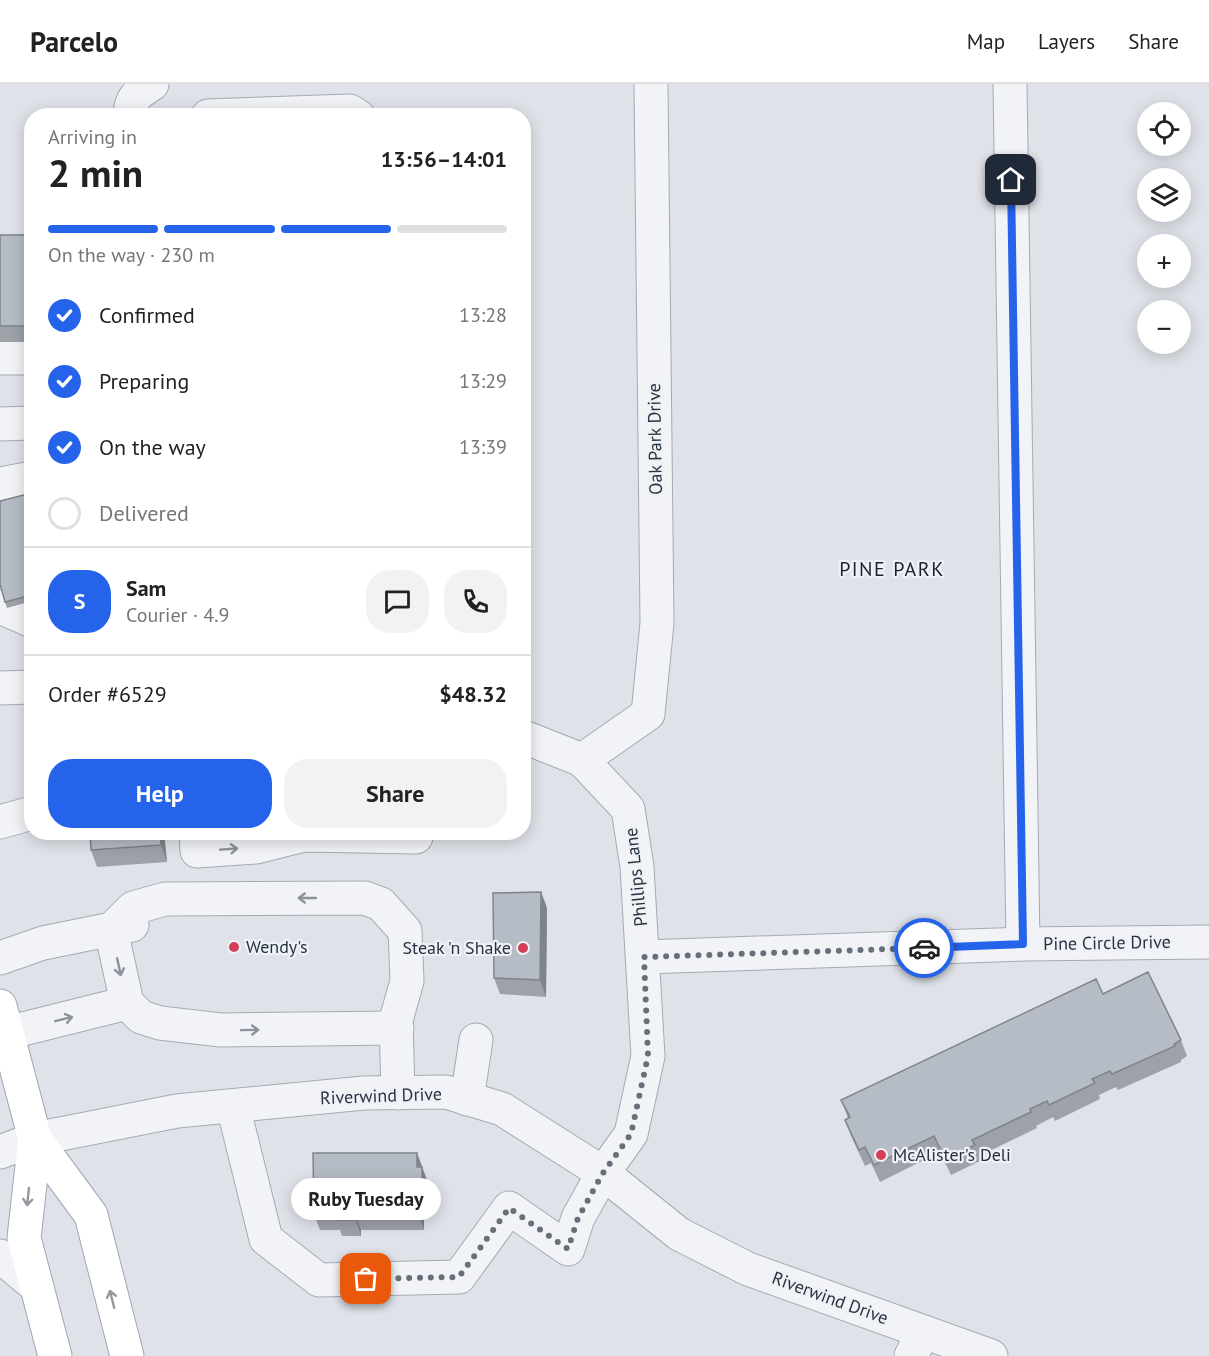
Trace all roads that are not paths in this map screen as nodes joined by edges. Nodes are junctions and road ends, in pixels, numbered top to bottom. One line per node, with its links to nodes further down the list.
1 (152, 84): 4 (street)
2 (651, 84): 16 (street, Oak Park Drive)
3 (1010, 84): 24 (street)
4 (130, 108)
5 (0, 358): 6 (street)
6 (24, 358)
7 (0, 423): 8 (street)
8 (24, 423)
9 (24, 480): 10 (street)
10 (0, 484)
11 (0, 607): 12 (street)
12 (24, 618)
13 (24, 687): 14 (street)
14 (0, 688)
15 (531, 740): 16 (street, Phillips Lane)
16 (582, 760): 25 (street, Phillips Lane)
17 (24, 815): 18 (street)
18 (0, 822)
19 (196, 840): 20 (street, one-way to 20)
20 (271, 840)
21 (398, 920): 22 (street); 22 (street, one-way to 22); 28 (street)
22 (111, 930): 26 (street); 27 (street, one-way to 27)
23 (1209, 942): 24 (street, Pine Circle Drive)
24 (1023, 944): 25 (street, Pine Circle Drive)
25 (644, 957): 36 (street, Phillips Lane)
26 (0, 958)
27 (127, 1003): 28 (street, one-way to 28); 29 (street, one-way to 27)
28 (397, 1028): 31 (street)
29 (5, 1038): 34 (main road)
30 (476, 1040): 32 (street)
31 (398, 1093): 32 (street, Riverwind Drive); 33 (street, Riverwind Drive)
32 (467, 1099): 36 (street, Riverwind Drive)
33 (233, 1106): 34 (street, Riverwind Drive); 36 (street, Phillips Lane)
34 (34, 1139): 35 (street, Riverwind Drive); 38 (main road, one-way to 38); 41 (main road, one-way to 34)
35 (0, 1152)
36 (603, 1173): 39 (street, Riverwind Drive)
37 (0, 1256): 38 (street)
38 (37, 1287): 40 (main road)
39 (917, 1344): 42 (street, Riverwind Drive)
40 (55, 1356)
41 (127, 1356)
42 (991, 1356)

